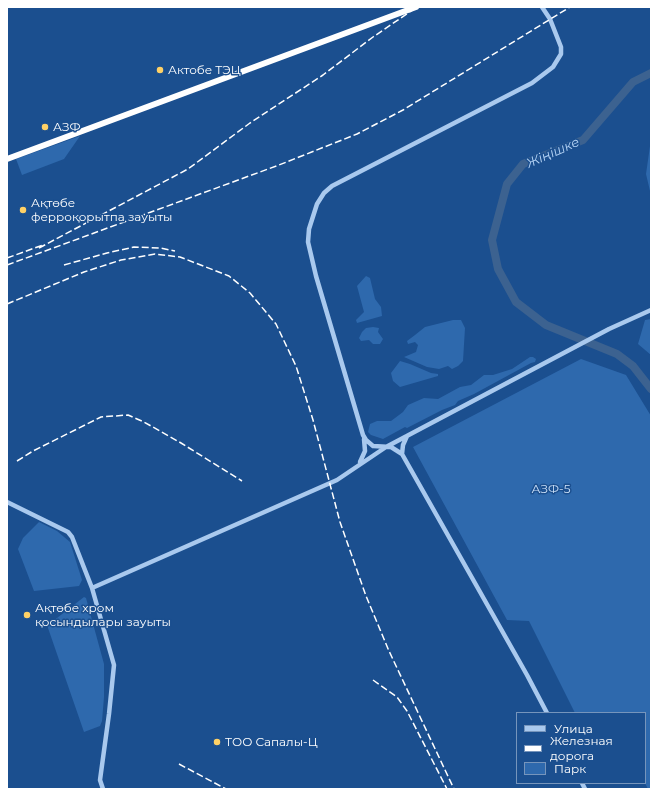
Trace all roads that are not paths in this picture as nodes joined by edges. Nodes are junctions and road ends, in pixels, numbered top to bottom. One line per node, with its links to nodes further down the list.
1 (416, 7): 3 (highway)
2 (542, 7): 5 (street)
3 (7, 159)
4 (651, 310): 6 (street)
5 (363, 435): 7 (street); 9 (street)
6 (407, 435): 7 (street); 8 (street)
7 (386, 447): 8 (street); 9 (street)
8 (402, 454): 12 (street)
9 (359, 464): 11 (street)
10 (7, 502): 11 (street)
11 (92, 588): 13 (street)
12 (546, 712)
13 (103, 789)

